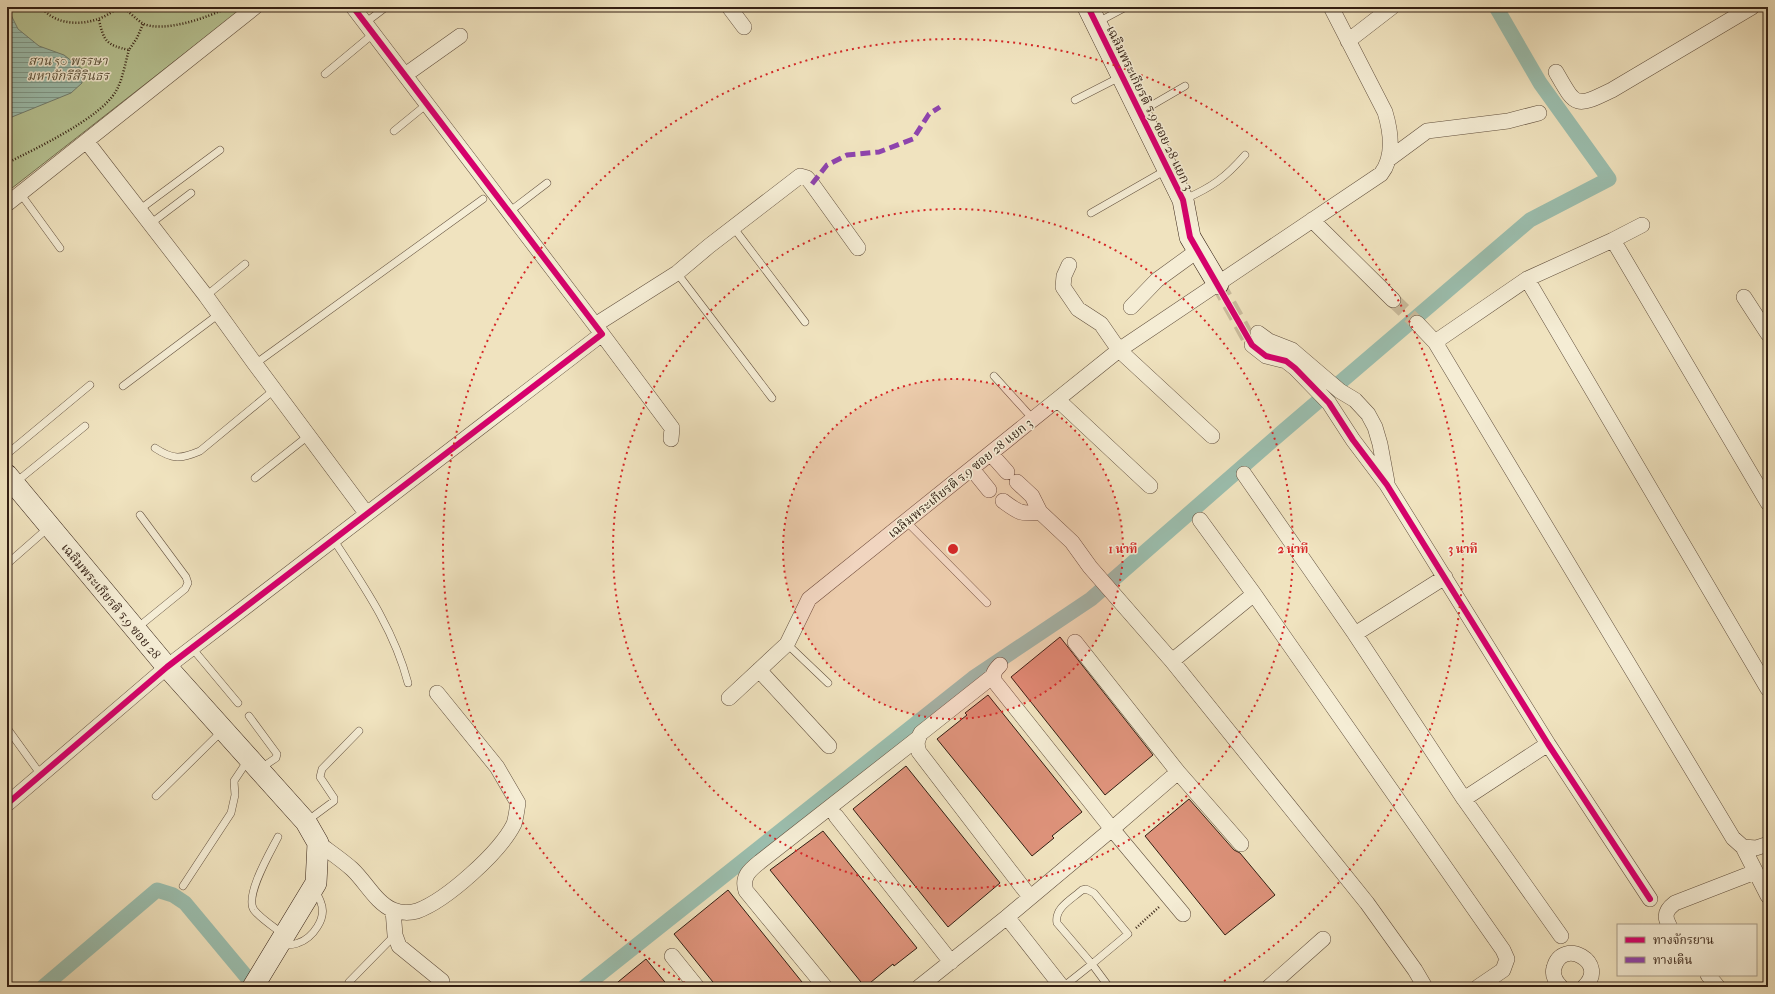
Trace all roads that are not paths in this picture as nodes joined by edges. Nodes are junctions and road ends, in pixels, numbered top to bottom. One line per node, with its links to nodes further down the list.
1 (256, 7): 24 (street)
2 (353, 7): 11 (street)
3 (386, 7): 11 (lane)
4 (729, 7): 10 (street)
5 (1126, 7): 9 (lane)
6 (1331, 7): 13 (street, เฉลิมพระเกียรติ ร.9 ซอย 28 แยก 3)
7 (1392, 7): 13 (street)
8 (1752, 7): 14 (street)
9 (1092, 15): 17 (main road, เฉลิมพระเกียรติ ร.9 ซอย 28 แยก 3)
10 (744, 27)
11 (369, 28): 15 (lane); 16 (street)
12 (460, 36): 16 (street)
13 (1348, 42): 27 (street, เฉลิมพระเกียรติ ร.9 ซอย 28 แยก 3)
14 (1556, 72)
15 (325, 74)
16 (405, 75): 20 (street)
17 (1122, 76): 19 (lane); 21 (main road, เฉลิมพระเกียรติ ร.9 ซอย 28 แยก 3)
18 (1185, 86): 21 (lane)
19 (1075, 100)
20 (427, 104): 23 (lane); 36 (street)
21 (1140, 112): 28 (main road, เฉลิมพระเกียรติ ร.9 ซอย 28 แยก 3)
22 (1539, 113): 27 (street)
23 (394, 131)
24 (87, 142): 30 (street); 35 (street)
25 (220, 150): 35 (lane)
26 (1245, 155): 33 (lane)
27 (1389, 159): 38 (street, เฉลิมพระเกียรติ ร.9 ซอย 28 แยก 3)
28 (1168, 169): 33 (main road, เฉลิมพระเกียรติ ร.9 ซอย 28 แยก 3); 37 (lane)
29 (547, 183): 36 (lane)
30 (20, 193): 34 (street); 43 (lane)
31 (191, 194): 39 (lane)
32 (483, 199): 63 (lane)
33 (1183, 200): 45 (main road, เฉลิมพระเกียรติ ร.9 ซอย 28 แยก 3)
34 (7, 204)
35 (139, 211): 39 (street)
36 (509, 212): 58 (street)
37 (1092, 213)
38 (1312, 220): 50 (street, เฉลิมพระเกียรติ ร.9 ซอย 28 แยก 3); 53 (street)
39 (150, 224): 51 (street)
40 (1642, 225): 42 (street)
41 (733, 227): 44 (street); 48 (street); 56 (lane)
42 (1613, 240): 49 (street); 87 (street)
43 (60, 248)
44 (858, 248)
45 (1197, 251): 50 (main road, เฉลิมพระเกียรติ ร.9 ซอย 28 แยก 3); 54 (street)
46 (245, 264): 51 (lane)
47 (1069, 265): 62 (street)
48 (677, 273): 58 (street); 69 (lane)
49 (1527, 279): 61 (street); 109 (street)
50 (1218, 284): 62 (street, เฉลิมพระเกียรติ ร.9 ซอย 28 แยก 3)
51 (206, 296): 55 (street)
52 (1744, 297): 59 (street)
53 (1393, 300)
54 (1131, 307)
55 (219, 314): 63 (street); 67 (lane)
56 (805, 322)
57 (1418, 323): 61 (street)
58 (598, 329): 75 (street); 89 (street)
59 (1768, 334)
60 (1255, 339): 65 (street)
61 (1435, 342): 132 (street)
62 (1119, 350): 70 (street, เฉลิมพระเกียรติ ร.9 ซอย 28 แยก 3); 74 (street)
63 (255, 364): 68 (street)
64 (994, 376): 71 (lane)
65 (1315, 379): 83 (street); 83 (street)
66 (90, 385): 77 (lane)
67 (123, 386)
68 (274, 390): 73 (street); 76 (lane)
69 (772, 398)
70 (1058, 400): 71 (street, เฉลิมพระเกียรติ ร.9 ซอย 28 แยก 3); 84 (street)
71 (1033, 419): 78 (street, เฉลิมพระเกียรติ ร.9 ซอย 28 แยก 3)
72 (85, 426): 82 (lane)
73 (308, 436): 81 (lane); 89 (street)
74 (1212, 436)
75 (671, 439)
76 (155, 448)
77 (7, 454)
78 (991, 454): 79 (street, เฉลิมพระเกียรติ ร.9 ซอย 28 แยก 3); 88 (street)
79 (972, 469): 85 (street); 92 (street, เฉลิมพระเกียรติ ร.9 ซอย 28 แยก 3)
80 (1244, 474): 100 (street)
81 (255, 478)
82 (11, 480): 93 (main road, เฉลิมพระเกียรติ ร.9 ซอย 28)
83 (1387, 485): 96 (street)
84 (1150, 486)
85 (989, 490)
86 (1003, 501): 88 (street)
87 (1768, 503)
88 (1040, 512): 104 (street)
89 (366, 513): 94 (street)
90 (140, 515): 99 (lane)
91 (1200, 520): 97 (street)
92 (906, 521): 98 (lane); 102 (street, เฉลิมพระเกียรติ ร.9 ซอย 28 แยก 3)
93 (50, 527): 95 (lane); 99 (main road, เฉลิมพระเกียรติ ร.9 ซอย 28)
94 (333, 539): 103 (street); 107 (lane)
95 (7, 564)
96 (1445, 578): 100 (street); 118 (street)
97 (1254, 594): 104 (street); 160 (street)
98 (987, 604)
99 (135, 629): 105 (main road, เฉลิมพระเกียรติ ร.9 ซอย 28)
100 (1356, 634): 124 (street)
101 (1075, 642): 121 (street)
102 (787, 644): 106 (street, เฉลิมพระเกียรติ ร.9 ซอย 28 แยก 3); 108 (lane)
103 (192, 648): 105 (street); 112 (lane)
104 (1172, 661): 159 (street)
105 (167, 667): 115 (main road, เฉลิมพระเกียรติ ร.9 ซอย 28); 122 (street)
106 (759, 670): 111 (street, เฉลิมพระเกียรติ ร.9 ซอย 28 แยก 3); 119 (street)
107 (408, 683)
108 (828, 684)
109 (1768, 689)
110 (437, 693): 138 (street)
111 (729, 698)
112 (238, 703)
113 (249, 716): 120 (lane)
114 (7, 728): 122 (lane)
115 (224, 730): 120 (main road, เฉลิมพระเกียรติ ร.9 ซอย 28); 123 (lane)
116 (359, 731): 128 (lane)
117 (918, 739): 127 (street); 136 (street); 154 (street)
118 (1548, 744): 124 (street); 137 (street)
119 (828, 746)
120 (254, 764): 128 (main road, เฉลิมพระเกียรติ ร.9 ซอย 28); 134 (lane)
121 (1178, 772): 127 (street); 130 (street)
122 (41, 775): 125 (street)
123 (156, 796)
124 (1464, 798): 143 (street)
125 (7, 804)
126 (836, 816): 147 (street)
127 (1112, 829): 136 (street); 139 (street)
128 (312, 832): 138 (street); 145 (main road)
129 (278, 837): 145 (lane)
130 (1241, 844)
131 (1768, 844): 132 (street)
132 (1743, 847): 133 (street)
133 (1755, 872): 135 (street); 141 (street)
134 (183, 886)
135 (1768, 896)
136 (1030, 897): 140 (street)
137 (1650, 899)
138 (393, 910): 142 (street)
139 (1183, 914)
140 (1007, 917): 147 (street); 156 (street)
141 (1669, 924)
142 (395, 935): 151 (lane); 152 (street)
143 (1561, 936)
144 (1323, 939): 158 (street)
145 (282, 941): 150 (main road)
146 (672, 956): 153 (street)
147 (951, 962): 155 (street)
148 (1092, 964): 148 (lane); 156 (lane); 157 (lane)
149 (1709, 976): 163 (street)
150 (258, 980)
151 (349, 982)
152 (442, 982)
153 (697, 987)
154 (825, 987)
155 (919, 987)
156 (1063, 987)
157 (1109, 987)
158 (1269, 987)
159 (1425, 987)
160 (1478, 987)
161 (1561, 987): 162 (street)
162 (1584, 987)
163 (1718, 987)

